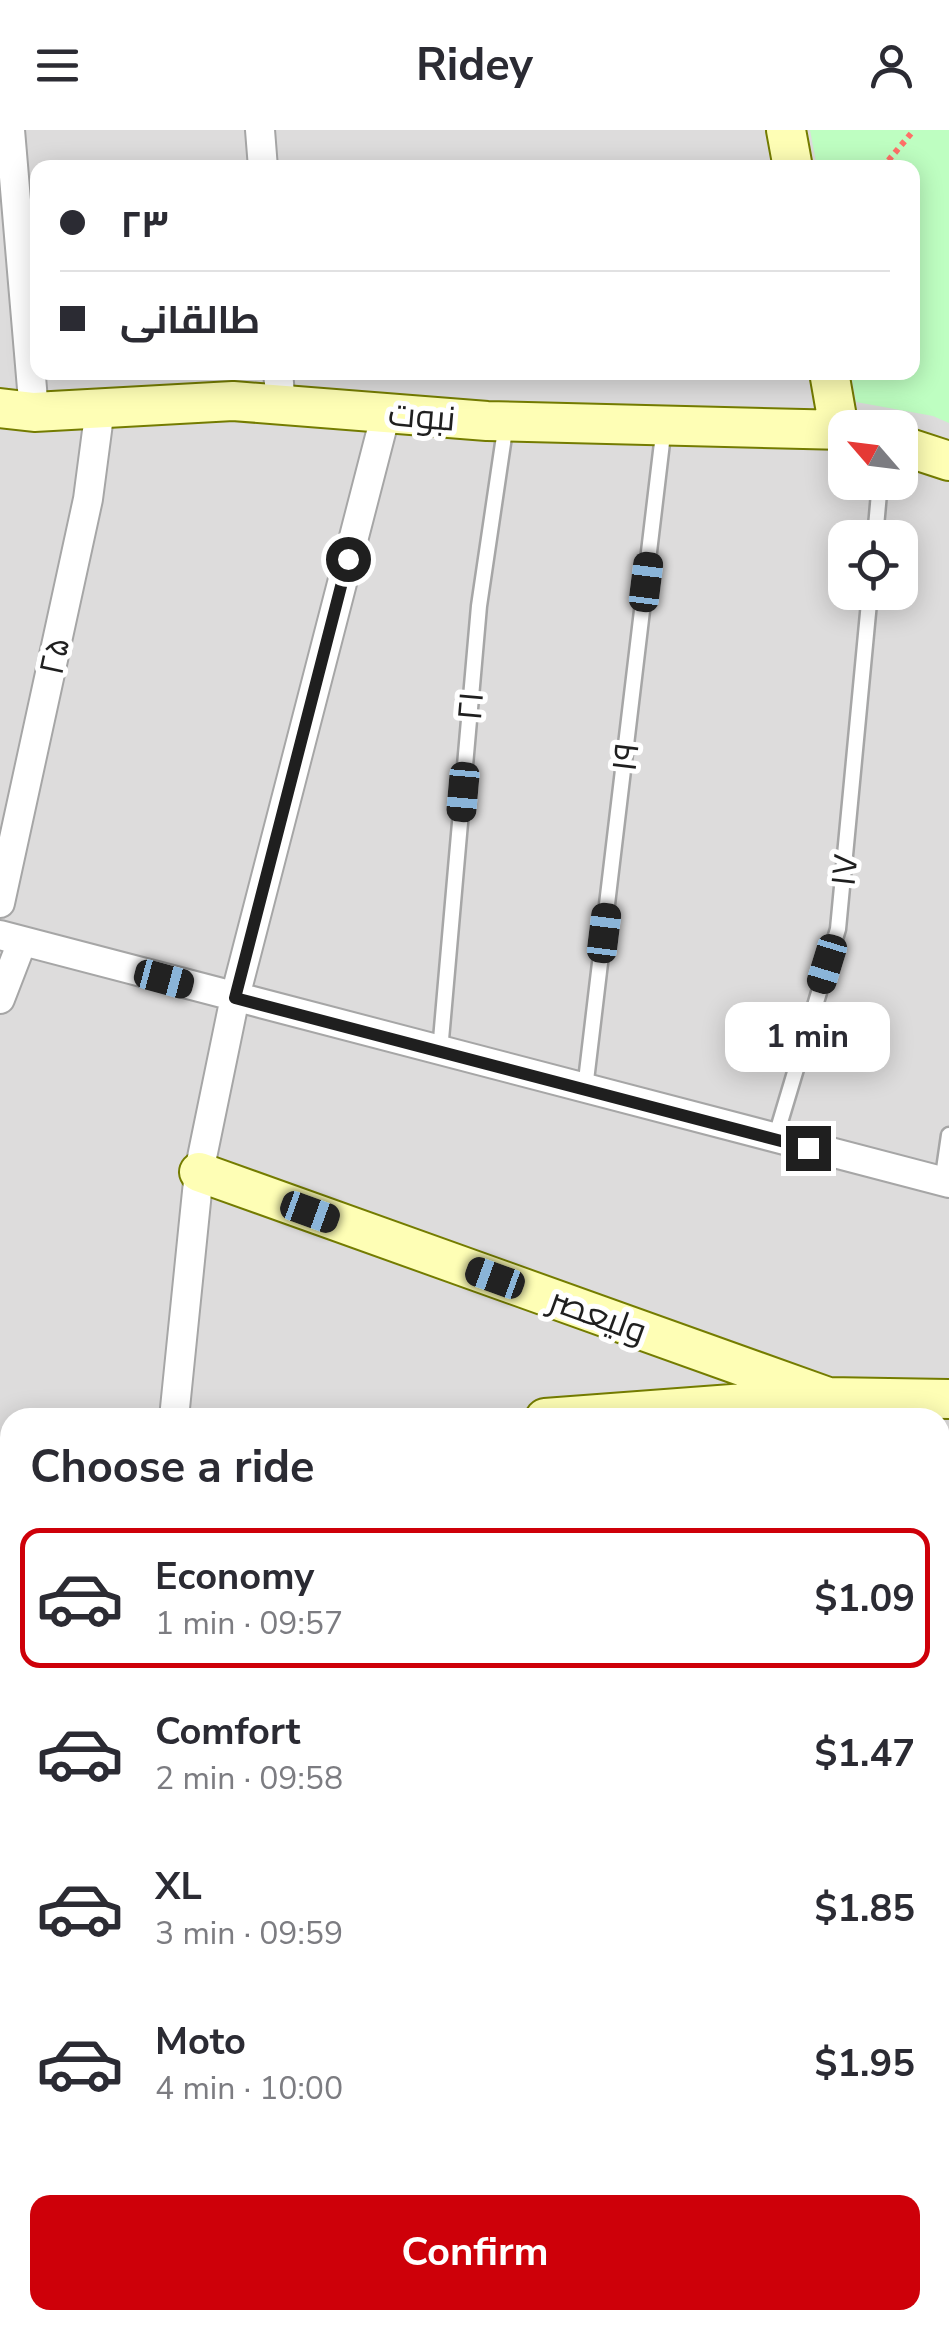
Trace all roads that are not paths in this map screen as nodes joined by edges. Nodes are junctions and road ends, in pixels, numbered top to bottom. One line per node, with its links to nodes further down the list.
1 (10, 130): 9 (street)
2 (260, 130): 4 (street)
3 (786, 130): 5 (street)
4 (262, 160)
5 (791, 160)
6 (831, 380): 10 (street)
7 (279, 389): 8 (street, نبوت); 11 (street, نبوت)
8 (100, 408): 9 (street, نبوت); 18 (street, ۲۵)
9 (17, 410)
10 (838, 410)
11 (386, 413): 12 (street, نبوت); 20 (street)
12 (506, 422): 13 (street, نبوت); 22 (lane, ۲۱)
13 (664, 426): 14 (street, نبوت); 23 (lane, ۱۹)
14 (828, 430)
15 (918, 452): 16 (street)
16 (949, 461)
17 (868, 610): 25 (lane, ۱۷)
18 (0, 902)
19 (11, 938): 20 (street); 21 (street)
20 (235, 998): 22 (street); 26 (street)
21 (0, 999)
22 (440, 1051): 23 (street)
23 (585, 1089): 25 (street)
24 (949, 1135): 27 (lane)
25 (775, 1139): 27 (street)
26 (199, 1172): 28 (street, ولیعصر); 30 (street)
27 (946, 1183)
28 (828, 1397): 29 (street, ولیعصر); 31 (street, ولیعصر)
29 (949, 1399)
30 (175, 1408)
31 (680, 1408)

